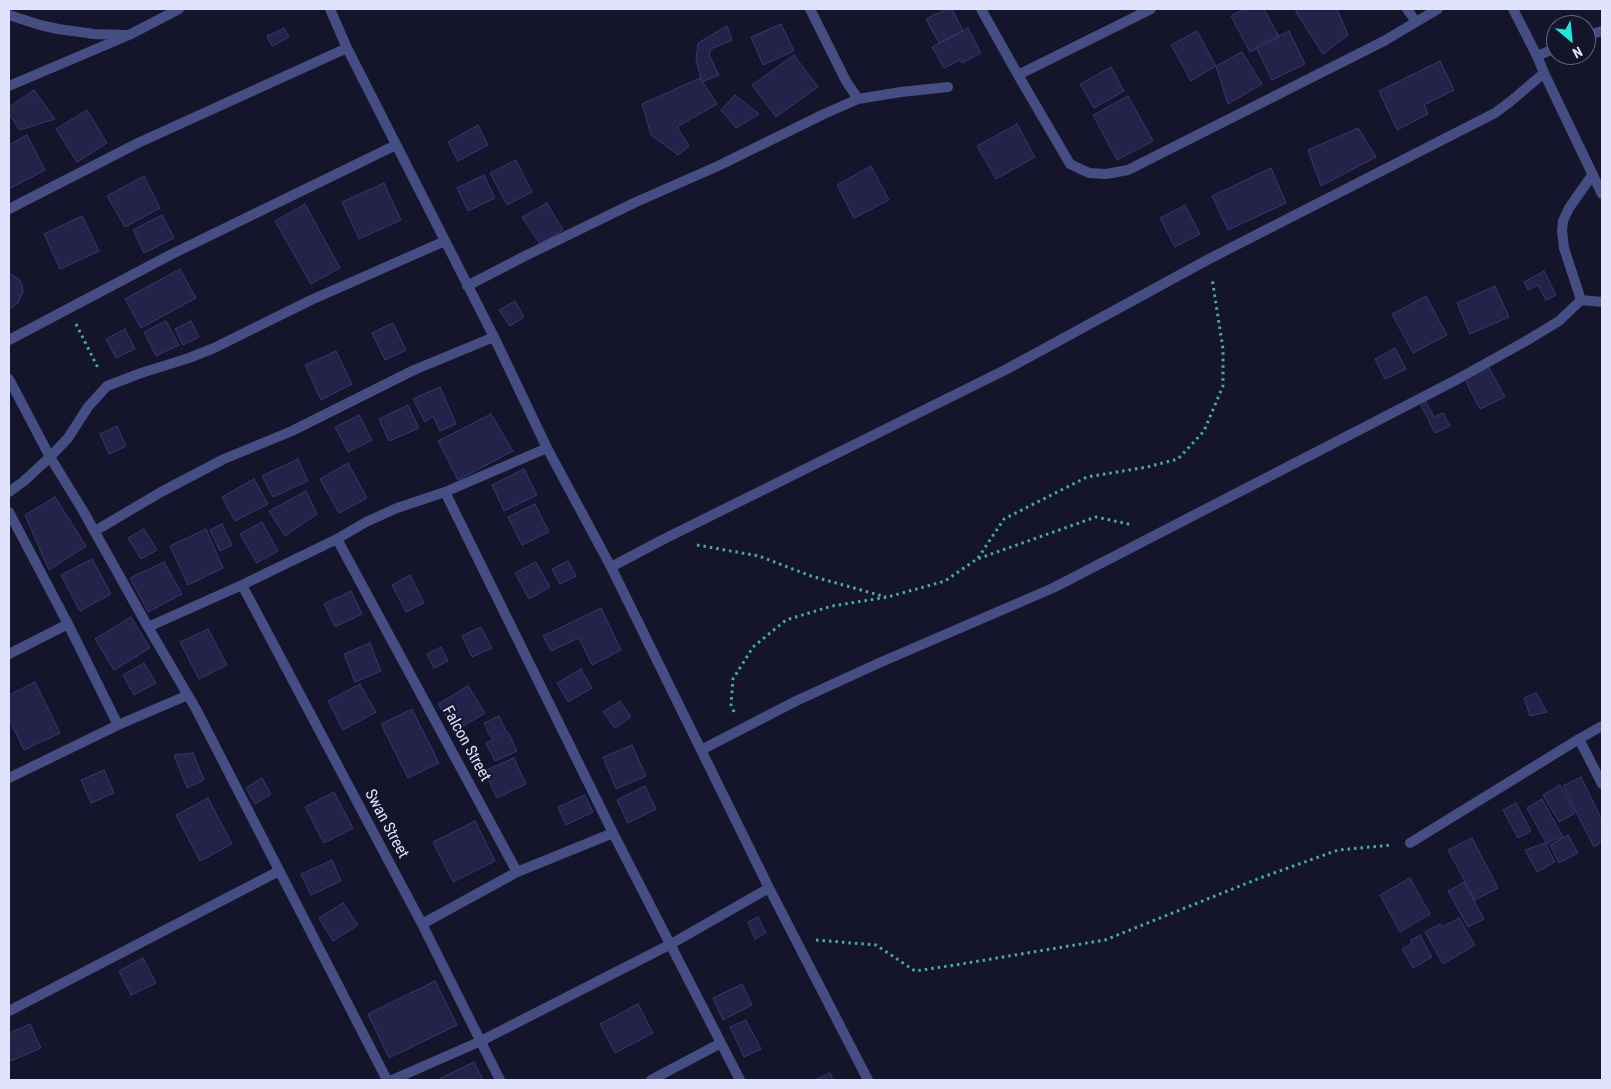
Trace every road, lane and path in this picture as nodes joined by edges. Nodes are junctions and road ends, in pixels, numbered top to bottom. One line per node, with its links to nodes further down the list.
1 (179, 9): 11 (street)
2 (330, 9): 12 (street)
3 (810, 9): 19 (street)
4 (982, 9): 16 (street)
5 (1151, 9): 16 (street)
6 (1407, 9): 10 (street)
7 (1438, 9): 10 (street)
8 (1513, 9): 14 (street)
9 (9, 15): 11 (street)
10 (1416, 22): 16 (street)
11 (129, 35): 17 (street)
12 (347, 48): 20 (street); 23 (street)
13 (1546, 52): 14 (street)
14 (1537, 56): 15 (street)
15 (1544, 73): 21 (street); 25 (street)
16 (1018, 75)
17 (9, 86)
18 (948, 87): 19 (street)
19 (858, 99): 26 (street)
20 (396, 145): 24 (street); 29 (street)
21 (1593, 174): 22 (street); 27 (street)
22 (1602, 194)
23 (9, 209)
24 (445, 241): 26 (street); 33 (street)
25 (1209, 259): 41 (street); 43 (path)
26 (467, 286): 30 (street)
27 (1581, 300): 28 (street); 40 (street)
28 (1602, 302)
29 (68, 308): 31 (street); 33 (path)
30 (494, 337): 34 (street); 39 (street)
31 (9, 340)
32 (9, 379): 35 (street)
33 (107, 386): 35 (street)
34 (548, 448): 37 (street); 44 (street)
35 (50, 457): 36 (street); 39 (street)
36 (9, 492)
37 (444, 492): 42 (street); 58 (street)
38 (9, 512): 47 (street)
39 (95, 531): 48 (street)
40 (1163, 532): 43 (path); 53 (street)
41 (664, 539): 44 (street); 46 (path)
42 (337, 540): 45 (street); 61 (street, Falcon Street)
43 (977, 559): 46 (path)
44 (610, 567): 55 (street)
45 (242, 585): 48 (street); 63 (street, Swan Street)
46 (888, 597): 53 (path)
47 (68, 624): 49 (street); 51 (street)
48 (148, 627): 50 (street)
49 (9, 654)
50 (188, 695): 51 (street); 60 (street)
51 (118, 725): 56 (street)
52 (1602, 726): 54 (street)
53 (740, 729): 55 (street)
54 (1579, 739): 57 (street); 59 (street)
55 (701, 750): 62 (street)
56 (9, 778)
57 (1602, 784)
58 (613, 833): 61 (street); 65 (street)
59 (1410, 843): 64 (path)
60 (278, 870): 66 (street); 69 (street)
61 (517, 872): 63 (street)
62 (769, 888): 64 (street); 65 (street)
63 (422, 924): 67 (street, Swan Street)
64 (796, 938): 74 (street)
65 (671, 944): 67 (street); 68 (street)
66 (9, 1011)
67 (482, 1041): 70 (street); 71 (street, Swan Street)
68 (721, 1043): 72 (street); 73 (street)
69 (387, 1080)
70 (392, 1080)
71 (500, 1080)
72 (651, 1080)
73 (740, 1080)
74 (868, 1080)

